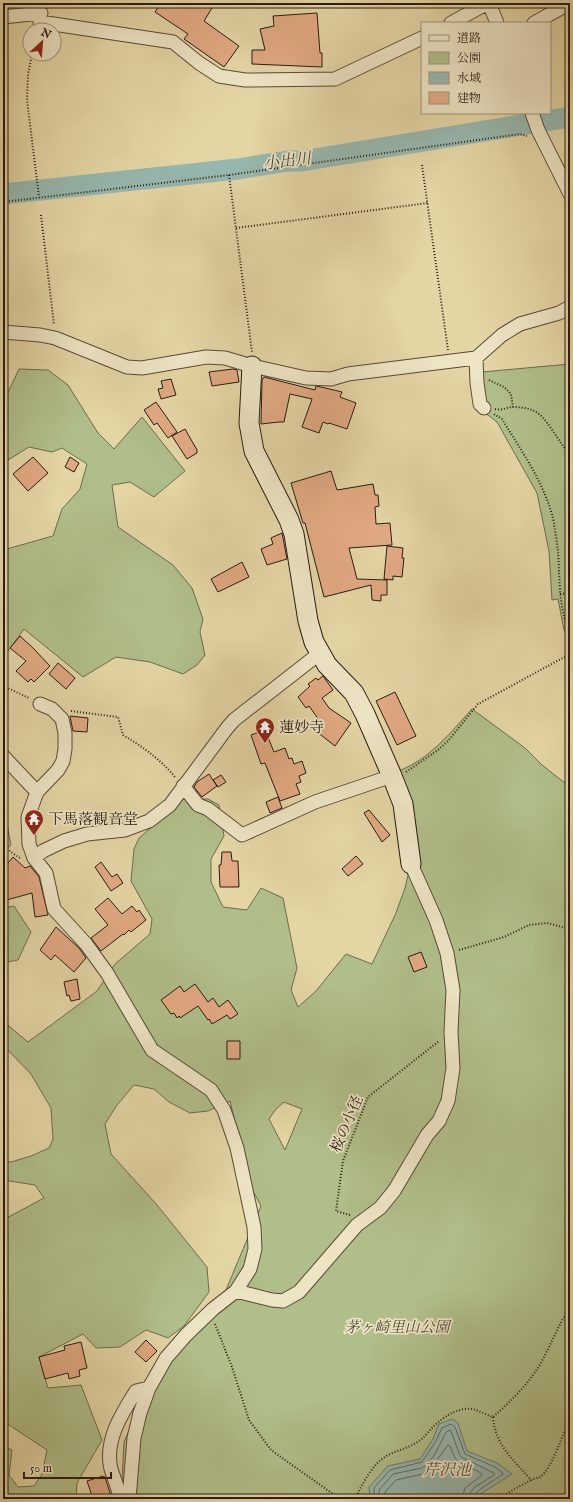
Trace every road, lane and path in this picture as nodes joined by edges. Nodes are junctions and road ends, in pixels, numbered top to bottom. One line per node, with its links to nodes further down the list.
1 (488, 3): 5 (street); 6 (street)
2 (570, 4): 7 (street)
3 (3, 17): 4 (street)
4 (40, 17): 8 (street)
5 (453, 22)
6 (497, 22)
7 (536, 22)
8 (421, 38)
9 (30, 62): 15 (path)
10 (532, 114): 11 (street)
11 (539, 132): 13 (path); 14 (street)
12 (422, 165): 17 (path)
13 (229, 175): 15 (path); 19 (path)
14 (570, 194)
15 (39, 198): 16 (path)
16 (3, 202)
17 (428, 203): 19 (path); 24 (path)
18 (41, 215): 22 (path)
19 (236, 228): 25 (path)
20 (570, 307): 23 (street)
21 (3, 332): 22 (street)
22 (55, 338): 25 (street)
23 (476, 358): 24 (street); 26 (street)
24 (449, 362): 25 (street)
25 (252, 366): 33 (street)
26 (477, 383): 27 (path); 28 (street)
27 (513, 407): 28 (path); 29 (path)
28 (484, 408): 31 (path)
29 (570, 454)
30 (570, 593): 31 (path)
31 (560, 594): 32 (path)
32 (570, 632)
33 (320, 653): 38 (street); 39 (street)
34 (570, 654): 38 (path)
35 (3, 686): 36 (path)
36 (46, 706): 39 (path); 40 (street)
37 (3, 756): 40 (street)
38 (392, 776): 39 (street); 43 (street)
39 (183, 786): 42 (street)
40 (37, 792): 42 (street)
41 (3, 844): 42 (path)
42 (34, 858): 48 (street)
43 (411, 864): 45 (street)
44 (570, 929): 45 (path)
45 (447, 952): 46 (street)
46 (451, 1032): 47 (street); 47 (path, 桜の小径)
47 (362, 1220): 48 (street)
48 (236, 1291): 50 (street)
49 (570, 1307): 52 (path)
50 (213, 1309): 51 (street); 57 (path)
51 (149, 1388): 55 (street); 56 (street)
52 (493, 1417): 54 (path); 58 (path)
53 (570, 1419): 54 (path)
54 (531, 1480): 59 (path)
55 (120, 1499)
56 (129, 1499)
57 (340, 1499)
58 (355, 1499)
59 (499, 1499)

